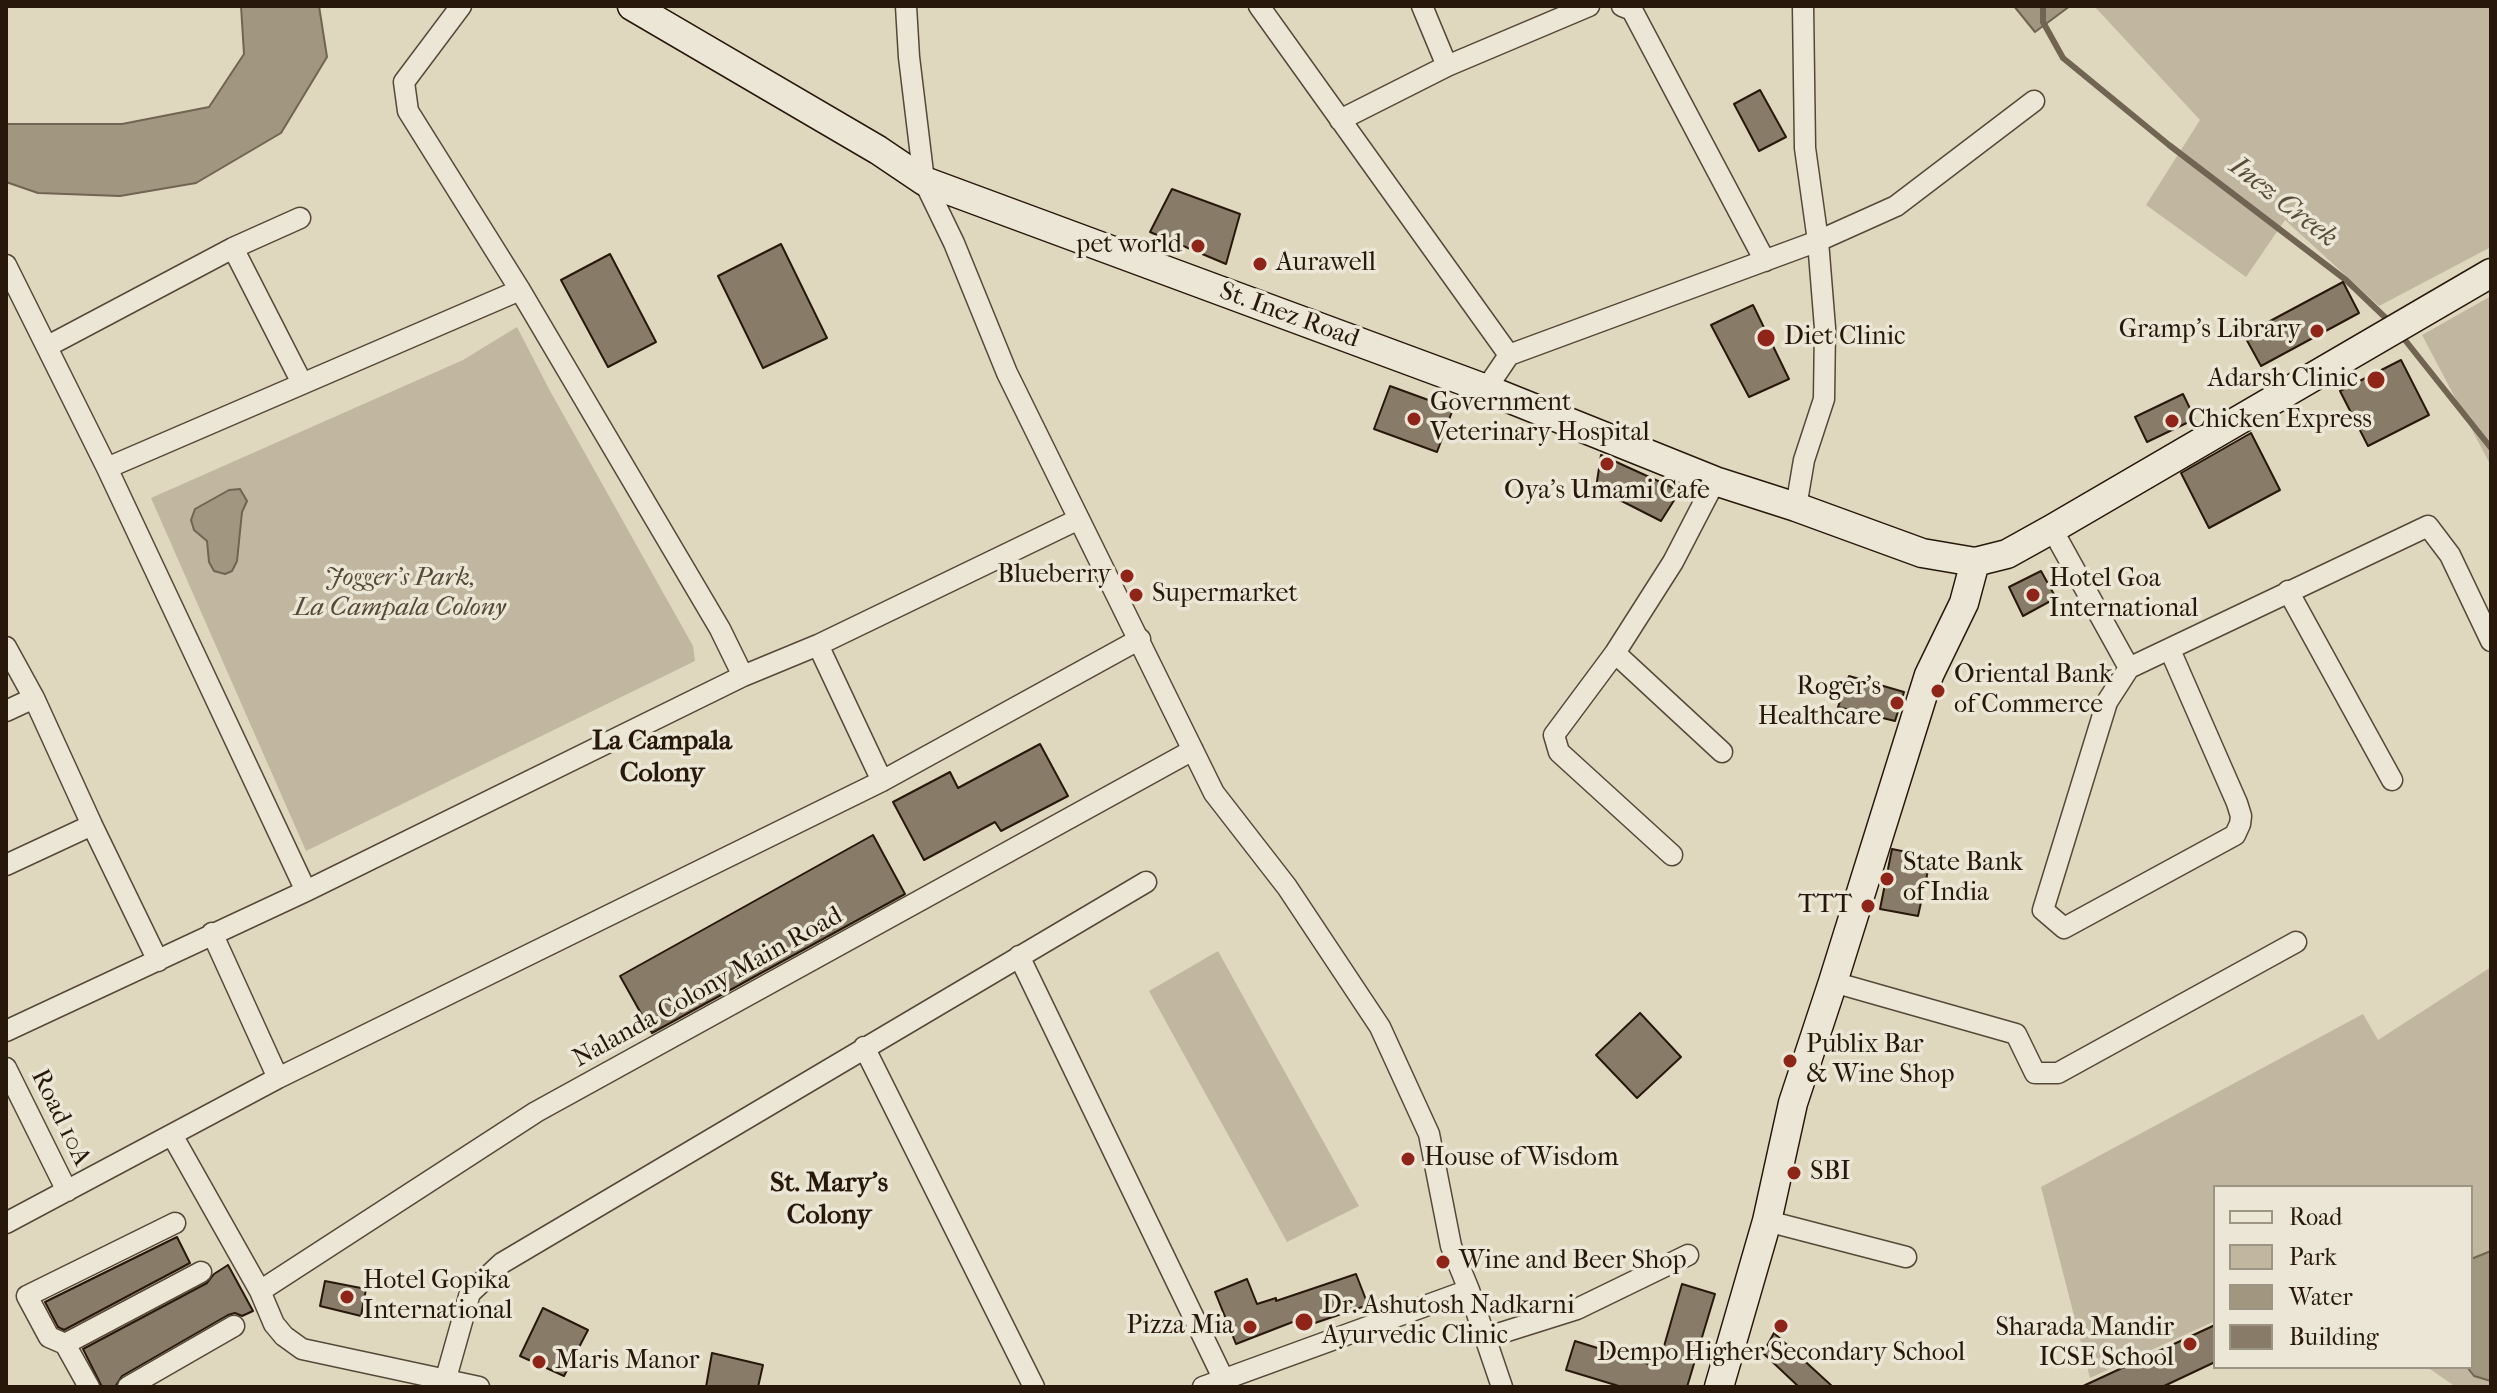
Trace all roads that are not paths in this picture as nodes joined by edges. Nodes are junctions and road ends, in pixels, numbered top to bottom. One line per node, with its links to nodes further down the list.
1 (461, 6): 19 (street)
2 (632, 6): 12 (main road, St. Inez Road)
3 (906, 6): 12 (street)
4 (1259, 6): 11 (street)
5 (1422, 6): 9 (street)
6 (1589, 6): 9 (street)
7 (1622, 6): 16 (street)
8 (1803, 6): 14 (street)
9 (1447, 66): 11 (street)
10 (2034, 101): 14 (street)
11 (1340, 120): 21 (street)
12 (924, 181): 23 (main road, St. Inez Road); 27 (street)
13 (300, 218): 15 (street)
14 (1818, 241): 16 (street); 26 (street)
15 (233, 248): 20 (street); 22 (street)
16 (1765, 261): 21 (street)
17 (6, 265): 20 (street)
18 (2491, 273): 28 (main road)
19 (520, 290): 22 (street); 38 (street)
20 (48, 346): 24 (street)
21 (1509, 355): 23 (street)
22 (302, 383): 24 (street)
23 (1486, 389): 25 (main road, St. Inez Road)
24 (107, 468): 49 (street)
25 (1715, 481): 26 (main road, St. Inez Road); 36 (street)
26 (1796, 507): 29 (main road, St. Inez Road)
27 (1079, 519): 31 (street); 33 (street)
28 (2052, 529): 29 (main road); 37 (street)
29 (1975, 562): 54 (main road)
30 (2288, 591): 32 (street); 35 (street); 43 (street)
31 (1140, 639): 41 (street); 44 (street)
32 (2491, 641)
33 (818, 645): 38 (street); 44 (street)
34 (6, 647): 39 (street)
35 (2170, 650): 37 (street); 37 (street)
36 (1615, 653): 42 (street); 46 (street)
37 (2129, 668)
38 (743, 676): 49 (street)
39 (34, 698): 40 (street); 45 (street)
40 (6, 711)
41 (1193, 750): 67 (street); 68 (street, Nalanda Colony Main Road)
42 (1722, 752)
43 (2392, 780)
44 (882, 781): 58 (street)
45 (92, 825): 47 (street); 53 (street)
46 (1672, 855)
47 (6, 865)
48 (1146, 882): 52 (street)
49 (306, 891): 50 (street)
50 (212, 933): 53 (street); 58 (street)
51 (2296, 942): 54 (street)
52 (1019, 956): 56 (street); 73 (street)
53 (158, 961): 55 (street)
54 (1833, 982): 61 (main road)
55 (6, 1031)
56 (864, 1047): 72 (street); 77 (street)
57 (6, 1068): 60 (street, Road 10A)
58 (278, 1078): 59 (street)
59 (172, 1135): 60 (street); 68 (street)
60 (67, 1191): 62 (street)
61 (1767, 1221): 65 (street); 80 (main road)
62 (6, 1223)
63 (175, 1223): 71 (street)
64 (1688, 1255): 70 (street)
65 (1906, 1257)
66 (201, 1272): 71 (street)
67 (1469, 1290): 70 (street); 73 (street)
68 (260, 1291): 72 (street)
69 (234, 1326): 75 (street)
70 (1485, 1338): 79 (street)
71 (65, 1344): 74 (street)
72 (446, 1378): 76 (street)
73 (1223, 1378): 78 (street)
74 (89, 1387)
75 (128, 1387)
76 (479, 1387)
77 (1034, 1387)
78 (1203, 1387)
79 (1502, 1387)
80 (1719, 1387)

